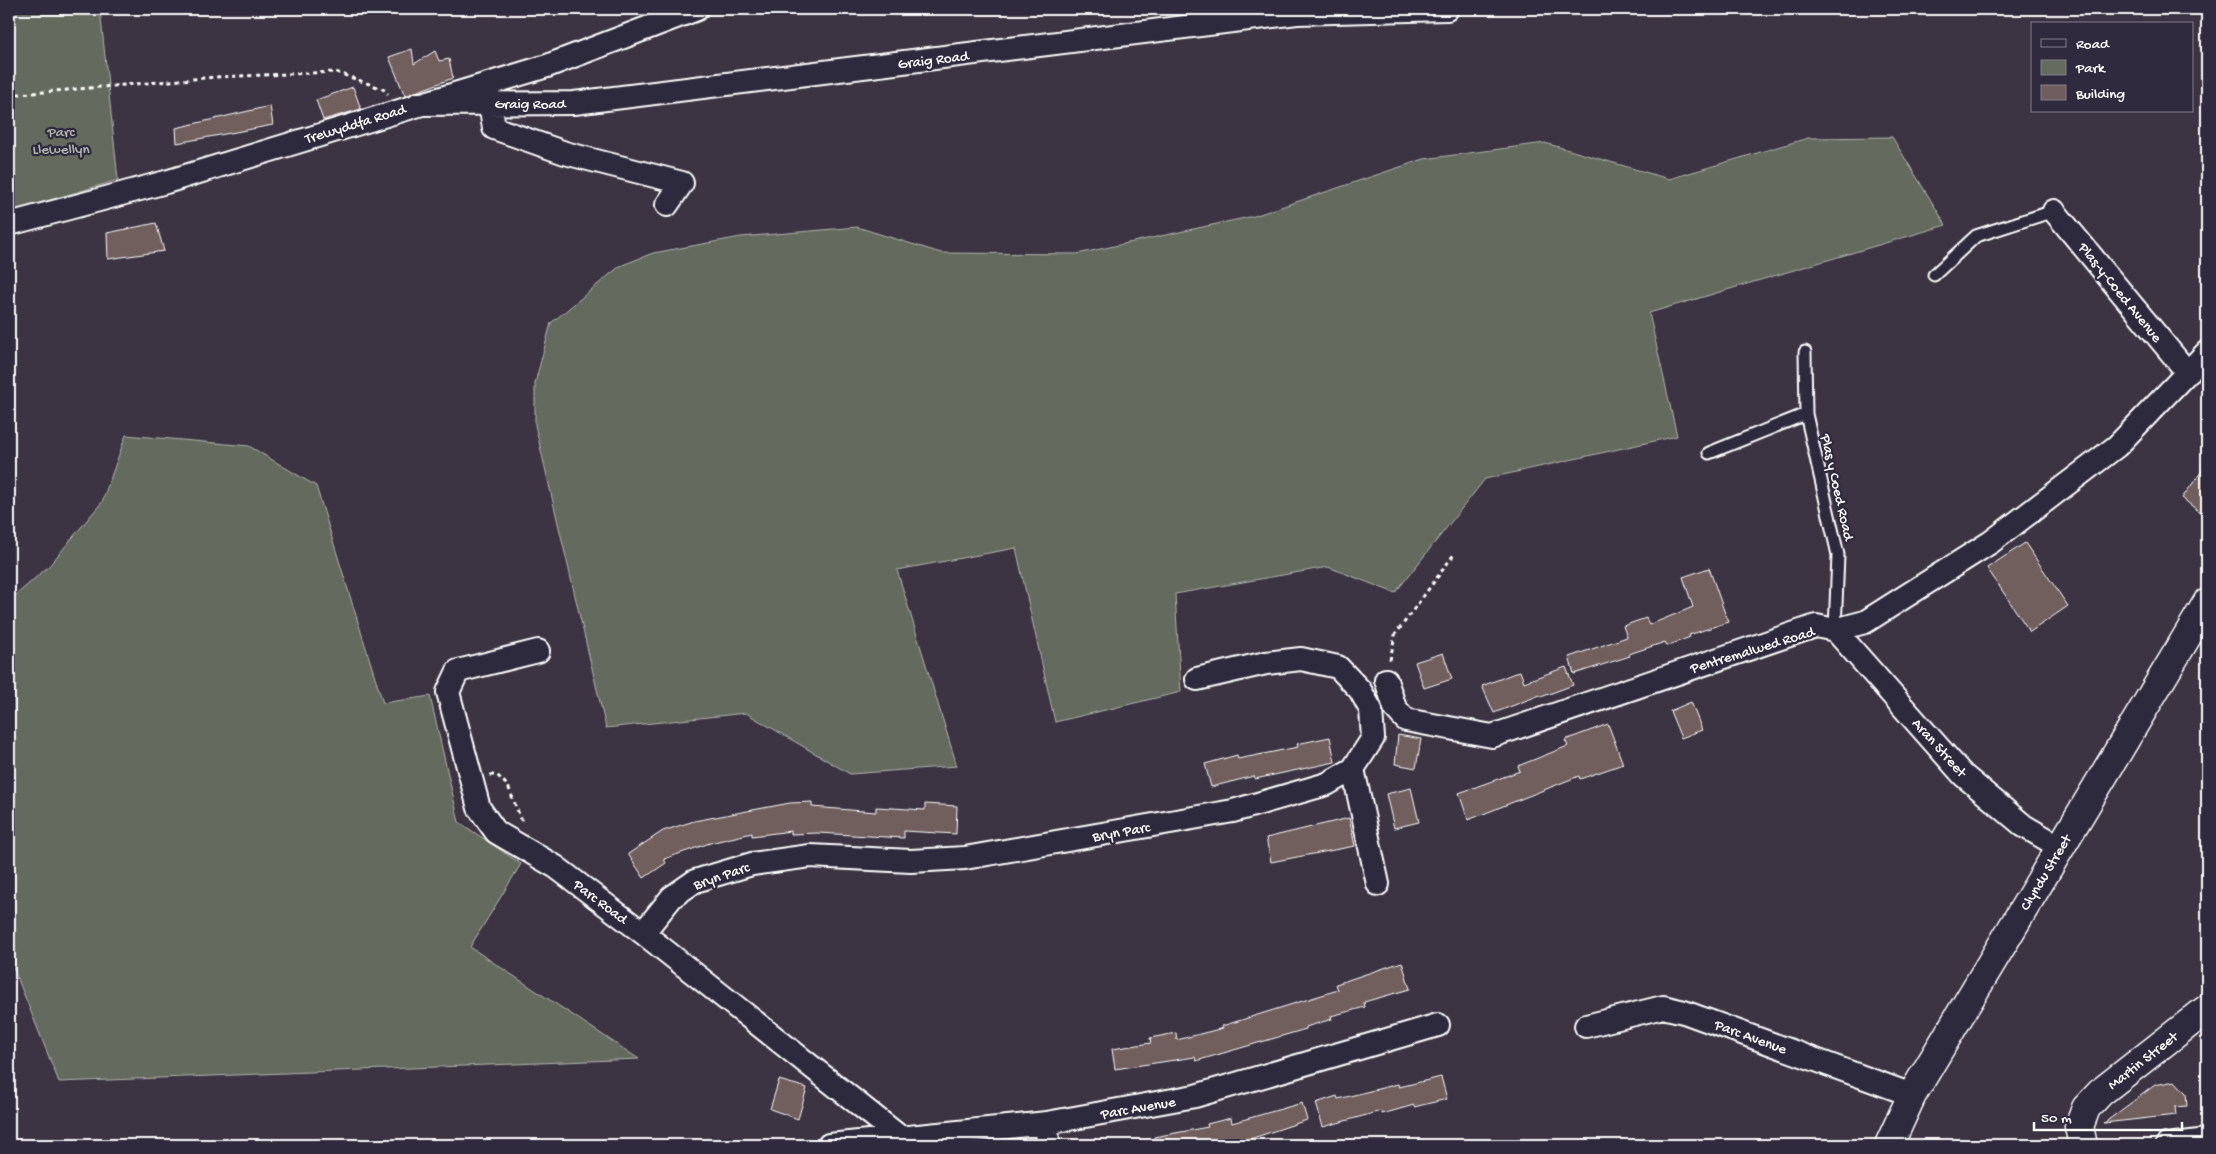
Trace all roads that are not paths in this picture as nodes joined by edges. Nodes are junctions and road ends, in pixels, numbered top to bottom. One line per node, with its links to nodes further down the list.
1 (697, 9): 4 (street, Trewyddfa Road)
2 (1448, 9): 3 (street, Graig Road)
3 (490, 103): 4 (street, Graig Road); 5 (street)
4 (410, 106): 7 (street, Trewyddfa Road)
5 (667, 205)
6 (2054, 211): 8 (lane); 11 (street, Plas-y-Coed Avenue)
7 (9, 224)
8 (1934, 275)
9 (1805, 352): 12 (lane, Plas y Coed Road)
10 (2207, 352): 11 (street, Pentremalwed Road)
11 (2188, 374): 15 (street, Pentremalwed Road)
12 (1806, 414): 13 (lane); 15 (lane, Plas y Coed Road)
13 (1709, 453)
14 (2207, 603): 20 (street, Clyndu Street)
15 (1835, 630): 18 (street, Pentremalwed Road); 20 (street, Aran Street)
16 (538, 651): 22 (street, Parc Road)
17 (1197, 679): 19 (street, Bryn Parc)
18 (1386, 680)
19 (1353, 769): 21 (street); 22 (street, Bryn Parc)
20 (2060, 847): 26 (street, Clyndu Street)
21 (1378, 884)
22 (643, 933): 28 (street, Parc Road)
23 (2207, 1009): 33 (street, Martin Street)
24 (1438, 1025): 27 (street, Parc Avenue)
25 (1586, 1026): 26 (street, Parc Avenue)
26 (1912, 1095): 32 (street, Clyndu Street)
27 (1046, 1123): 28 (street, Parc Avenue); 31 (street)
28 (900, 1137): 30 (street, Parc Avenue)
29 (2207, 1140): 34 (street)
30 (829, 1145)
31 (1048, 1145)
32 (1889, 1145)
33 (2084, 1145)
34 (2167, 1145)

